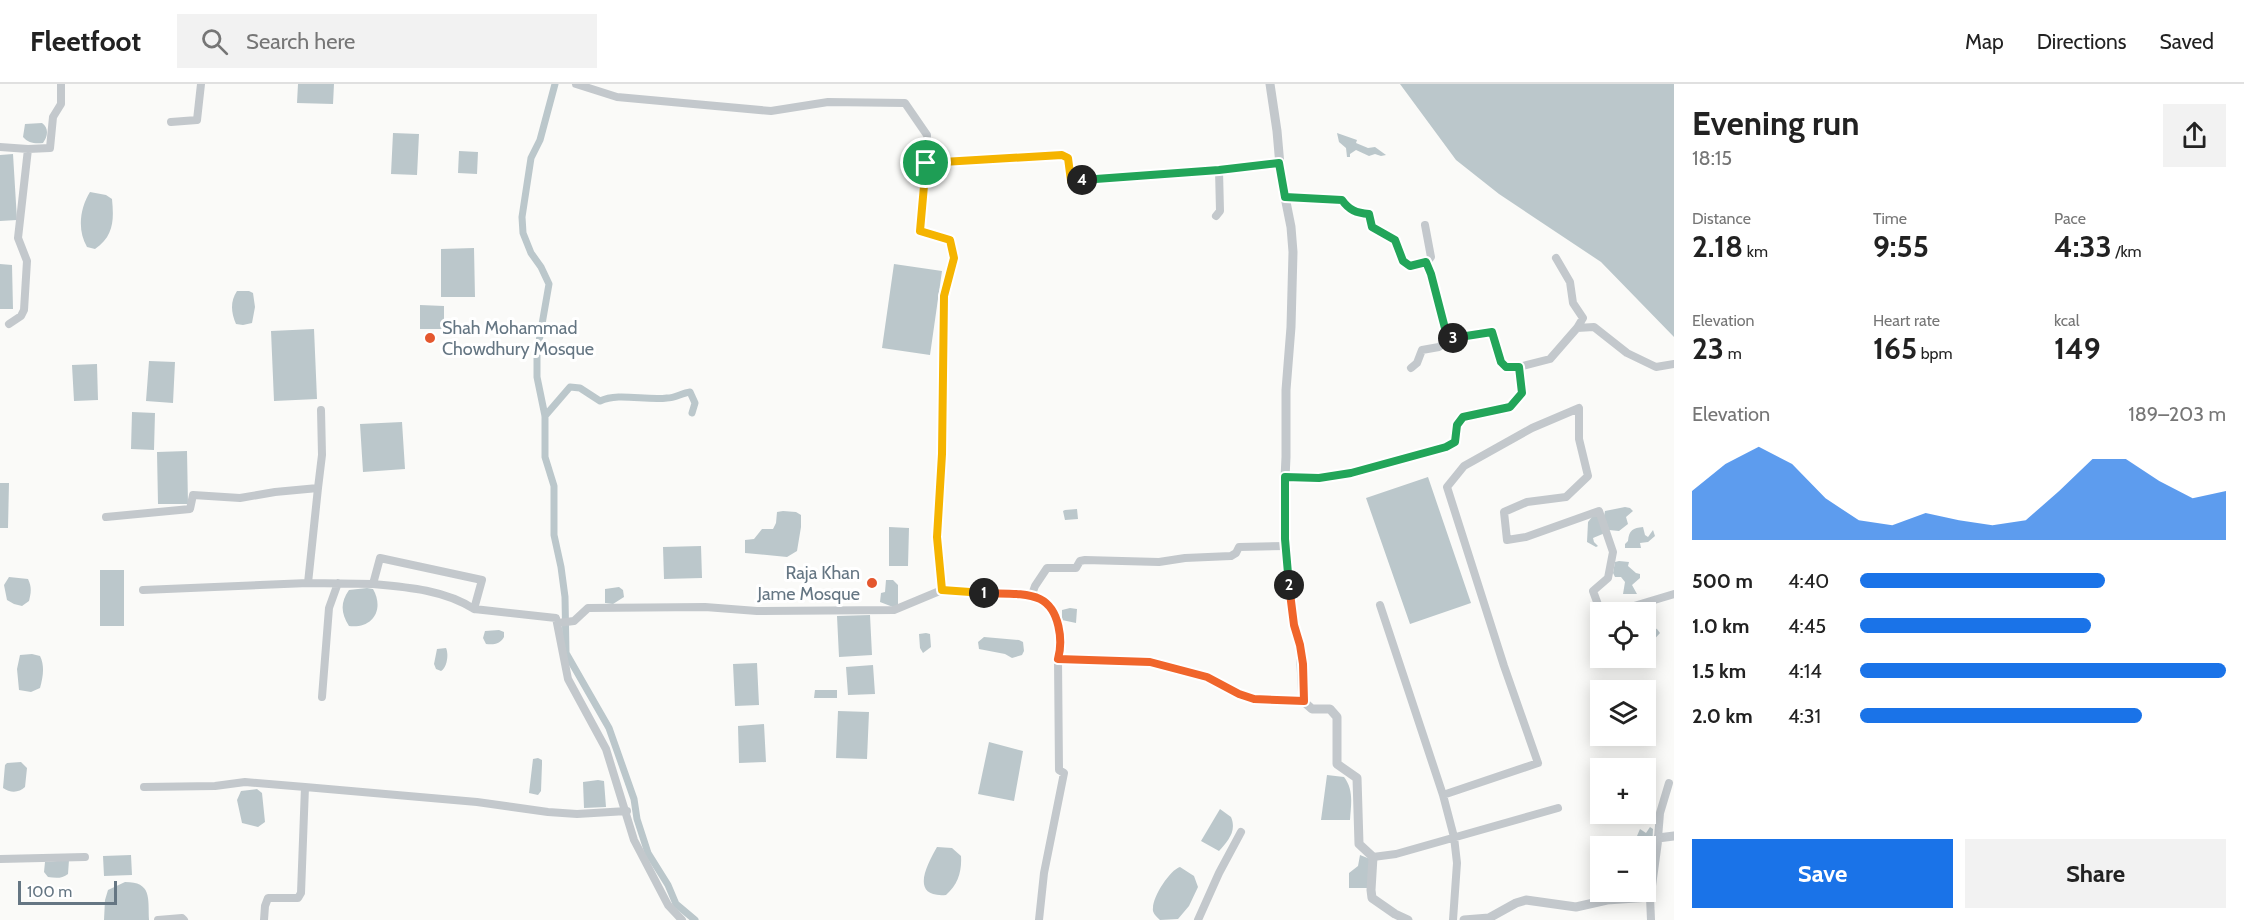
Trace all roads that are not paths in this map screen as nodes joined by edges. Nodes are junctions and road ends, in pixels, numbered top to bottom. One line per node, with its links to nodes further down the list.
1 (61, 84): 7 (street)
2 (201, 84): 5 (street)
3 (1270, 84): 9 (street)
4 (578, 85): 8 (street)
5 (171, 122)
6 (0, 147): 7 (street)
7 (28, 149): 16 (street)
8 (926, 163): 10 (street); 31 (street)
9 (1279, 163): 10 (street); 11 (street)
10 (1219, 170): 12 (street)
11 (1285, 197): 15 (street); 23 (street)
12 (1216, 216)
13 (1425, 225): 15 (street)
14 (1556, 258): 17 (street)
15 (1426, 262): 18 (street)
16 (9, 324)
17 (1577, 328): 19 (street); 20 (street)
18 (1449, 338): 20 (street); 21 (street)
19 (1674, 364)
20 (1519, 367): 23 (street)
21 (1411, 368)
22 (321, 410): 24 (street)
23 (1285, 477): 26 (street)
24 (318, 488): 25 (street); 27 (street)
25 (106, 517)
26 (1286, 546): 33 (street); 41 (street)
27 (308, 583): 28 (street); 30 (street)
28 (338, 584): 29 (street); 40 (street)
29 (373, 584): 37 (street); 37 (street)
30 (143, 590)
31 (942, 590): 33 (street); 38 (street)
32 (1674, 594): 35 (street)
33 (1031, 597): 39 (street)
34 (1597, 602): 45 (street)
35 (1643, 602)
36 (1380, 605): 45 (street)
37 (474, 609): 38 (street)
38 (558, 623): 47 (street)
39 (1058, 659): 41 (street); 62 (street)
40 (322, 697)
41 (1304, 701): 54 (street)
42 (1669, 783): 51 (street)
43 (306, 786): 44 (street); 47 (street); 60 (street)
44 (144, 787)
45 (1443, 795): 50 (street)
46 (1558, 808): 50 (street)
47 (627, 811): 61 (street)
48 (1241, 832): 63 (street)
49 (1674, 836): 51 (street)
50 (1454, 837): 54 (street); 65 (street)
51 (1658, 838): 52 (street)
52 (1656, 853)
53 (85, 857): 55 (street)
54 (1373, 857): 64 (street)
55 (0, 859)
56 (1598, 902): 66 (street)
57 (1650, 902): 67 (street)
58 (158, 920): 59 (street)
59 (184, 920)
60 (264, 920)
61 (682, 920)
62 (1039, 920)
63 (1198, 920)
64 (1408, 920)
65 (1453, 920)
66 (1464, 920)
67 (1651, 920)

